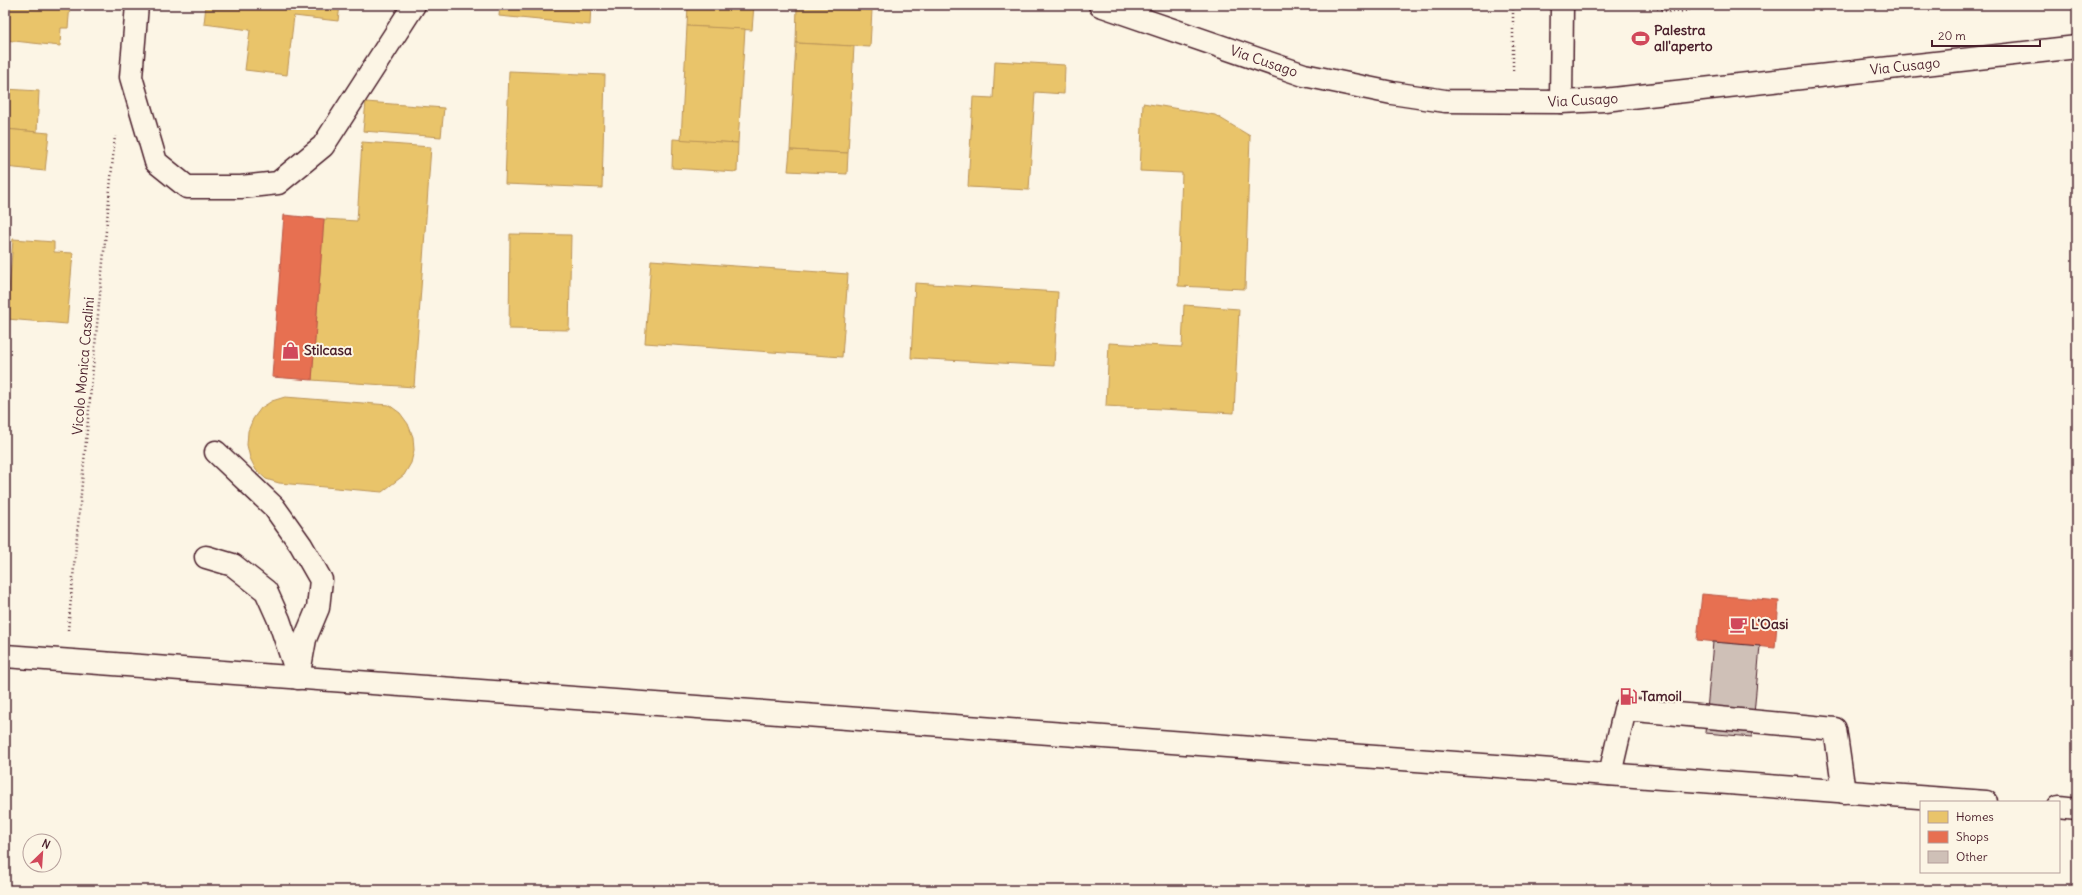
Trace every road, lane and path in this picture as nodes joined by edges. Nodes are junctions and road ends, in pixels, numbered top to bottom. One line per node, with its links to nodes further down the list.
1 (137, 5): 2 (main road)
2 (414, 5)
3 (1100, 5): 10 (main road, Via Cusago)
4 (1513, 5): 9 (path)
5 (1562, 5): 10 (main road)
6 (1650, 5): 7 (path)
7 (1698, 5)
8 (2077, 47): 10 (main road, Via Cusago)
9 (1513, 77)
10 (1561, 102)
11 (116, 130): 15 (path, Vicolo Monica Casalini)
12 (216, 452): 16 (main road)
13 (206, 557): 16 (main road)
14 (5, 656): 15 (main road)
15 (65, 660): 16 (main road)
16 (298, 678): 17 (main road)
17 (1610, 774): 18 (main road); 18 (main road)
18 (1844, 792): 19 (main road)
19 (1972, 801)
20 (2060, 807): 21 (main road)
21 (2077, 809)

